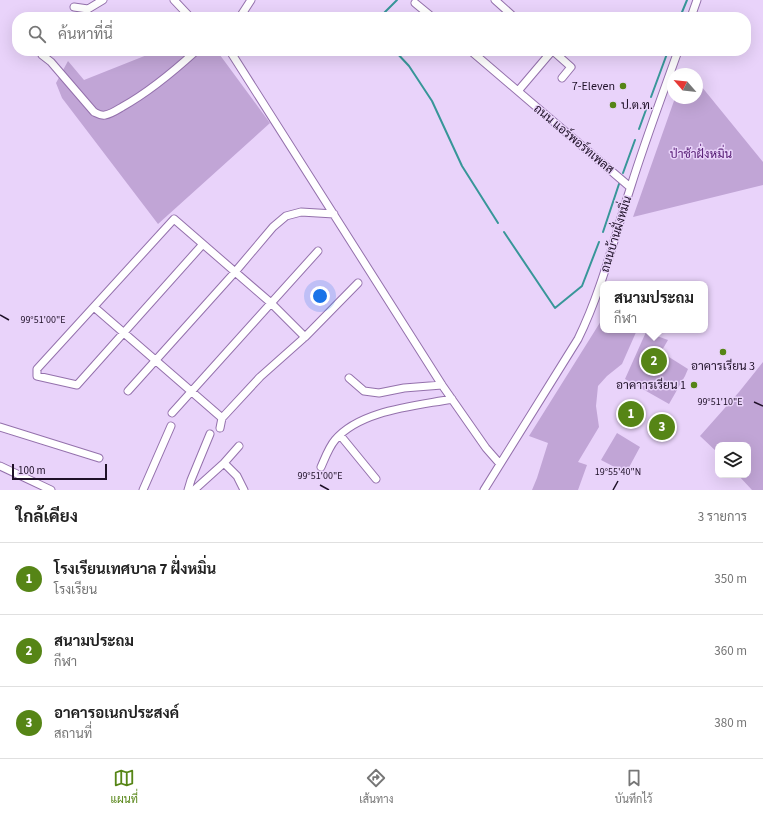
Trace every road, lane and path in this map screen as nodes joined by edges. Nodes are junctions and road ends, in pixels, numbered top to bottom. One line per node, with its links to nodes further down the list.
1 (103, 0): 7 (street)
2 (174, 0): 8 (street)
3 (251, 0): 9 (street)
4 (495, 0): 11 (street)
5 (697, 0): 12 (street)
6 (416, 3): 10 (street)
7 (74, 7)
8 (185, 12)
9 (243, 12)
10 (426, 12)
11 (508, 12)
12 (693, 12)
13 (43, 56): 14 (street)
14 (190, 56)
15 (233, 56): 23 (street)
16 (477, 56): 21 (street, ถนน แอร์พอร์ทเพลส)
17 (549, 56): 21 (street)
18 (559, 56): 20 (street)
19 (676, 56): 22 (street, ถนนบ้านฝั่งหมิ่น)
20 (562, 78)
21 (518, 91): 22 (street, ถนน แอร์พอร์ทเพลส)
22 (630, 187): 27 (street, ถนนบ้านฝั่งหมิ่น)
23 (334, 214): 26 (street); 36 (street)
24 (203, 244): 26 (street); 31 (street); 32 (street)
25 (318, 251): 30 (street)
26 (235, 272): 30 (street); 34 (street)
27 (603, 281)
28 (358, 284): 33 (street)
29 (600, 288): 50 (street, ถนนบ้านฝั่งหมิ่น)
30 (271, 303): 33 (street); 38 (street)
31 (94, 307): 32 (street); 32 (street)
32 (124, 333): 34 (street)
33 (305, 337): 41 (street)
34 (155, 360): 37 (street); 38 (street)
35 (349, 378): 36 (street)
36 (442, 384): 39 (street)
37 (128, 391)
38 (191, 391): 40 (street); 41 (street)
39 (452, 399): 46 (street); 50 (street)
40 (172, 413)
41 (222, 418): 44 (street)
42 (170, 426): 55 (street)
43 (0, 427): 48 (street)
44 (220, 428)
45 (210, 434): 56 (street)
46 (340, 435): 52 (street); 53 (street)
47 (239, 446): 49 (street)
48 (99, 458)
49 (224, 463): 57 (street); 58 (street)
50 (500, 464): 59 (street, ถนนบ้านฝั่งหมิ่น)
51 (0, 466): 54 (street)
52 (321, 467)
53 (376, 479)
54 (50, 490)
55 (143, 490)
56 (188, 490)
57 (194, 490)
58 (244, 490)
59 (484, 490)

